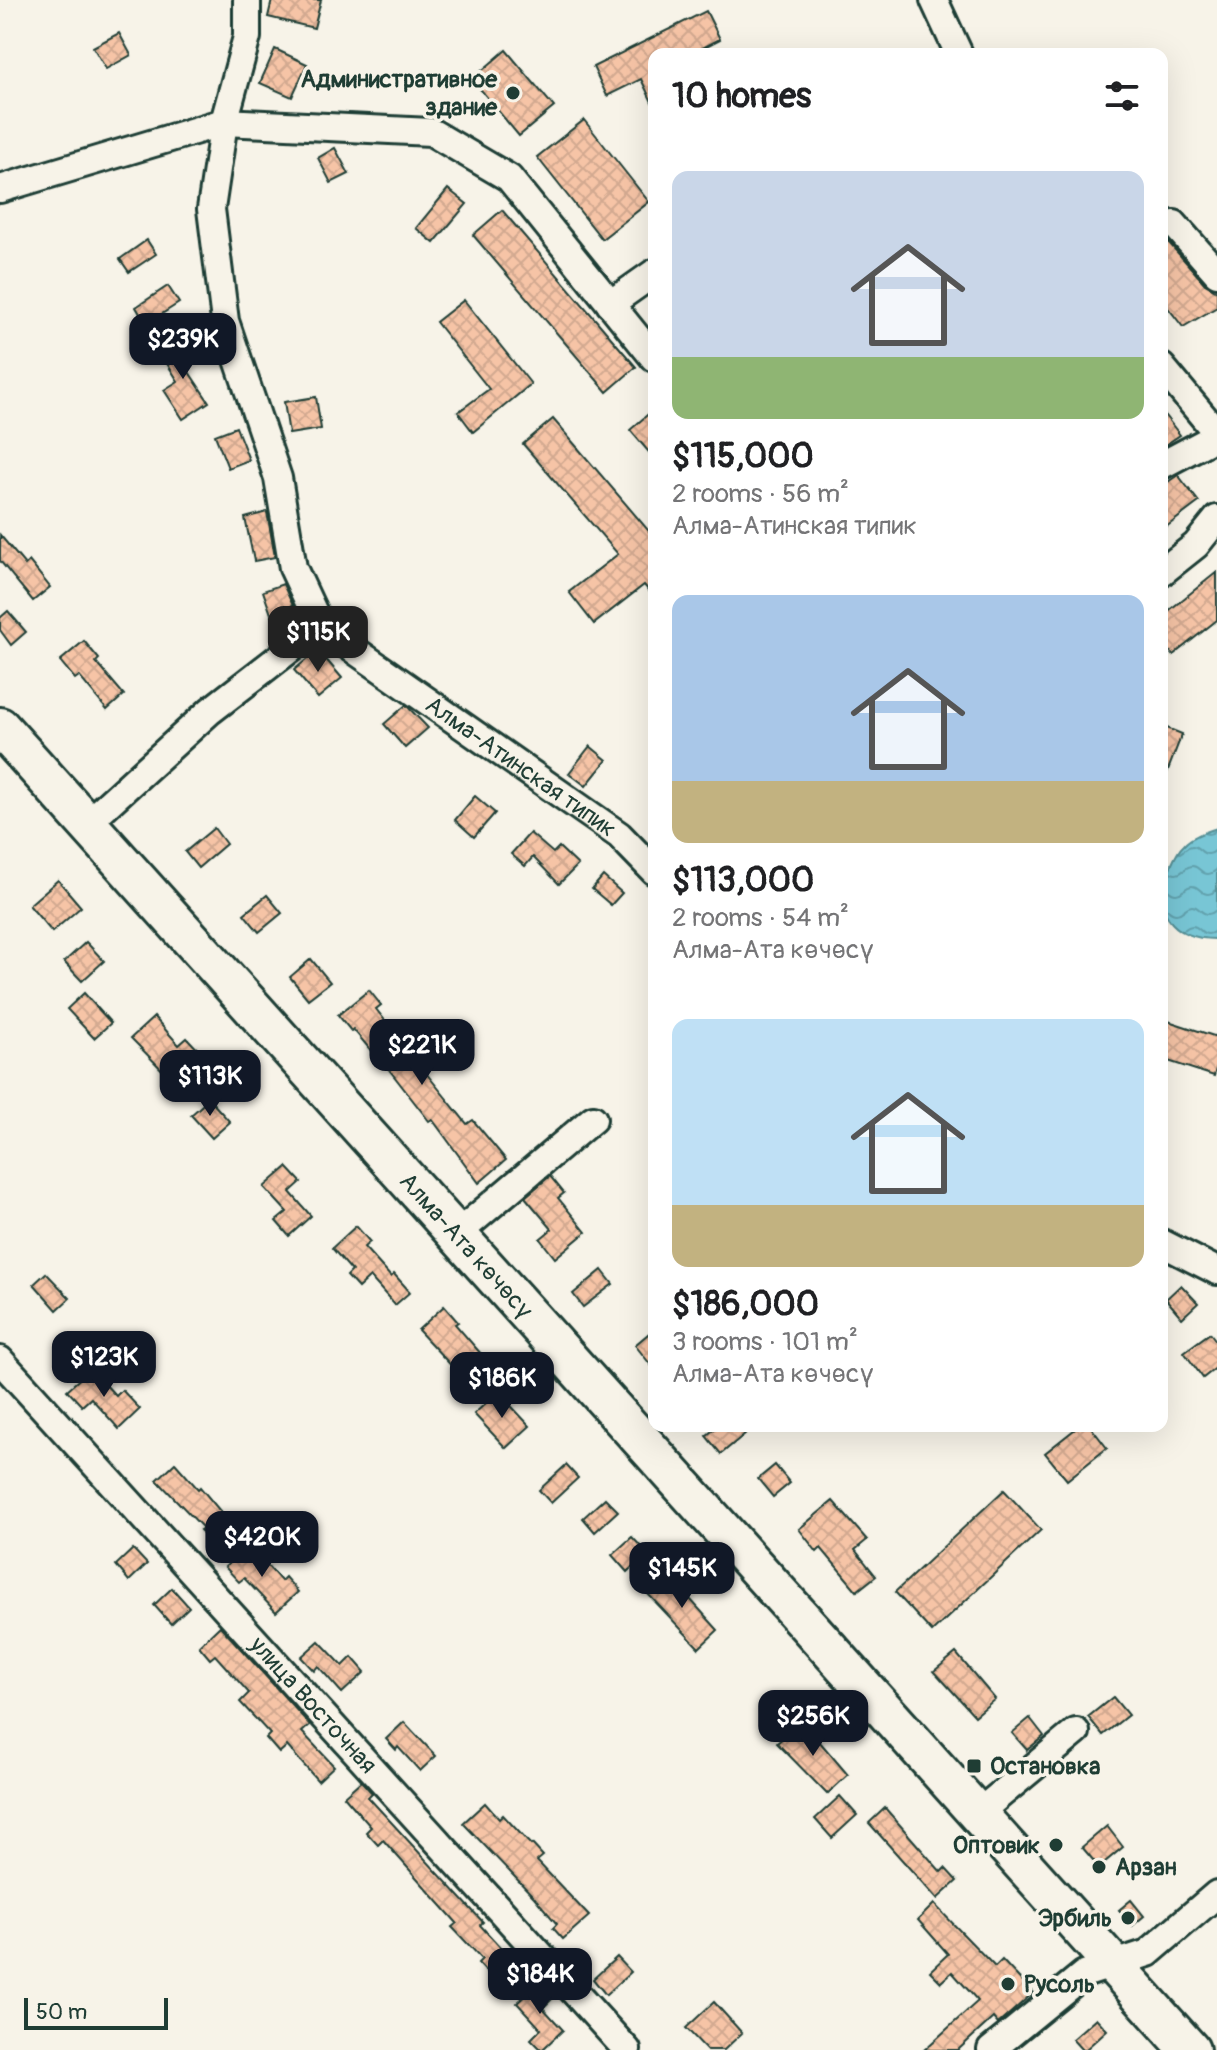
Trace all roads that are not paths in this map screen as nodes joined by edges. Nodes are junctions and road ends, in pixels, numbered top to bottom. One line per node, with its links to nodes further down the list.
1 (247, 0): 4 (street)
2 (934, 0): 3 (street)
3 (956, 48)
4 (224, 122): 5 (street); 9 (street); 16 (street)
5 (0, 189)
6 (1174, 224): 7 (street)
7 (1217, 273)
8 (648, 277): 9 (street)
9 (610, 304): 10 (street)
10 (648, 351)
11 (1168, 374): 12 (street)
12 (1217, 434): 13 (street)
13 (1168, 462)
14 (1217, 519): 15 (street)
15 (1168, 567)
16 (320, 626): 18 (street); 19 (street, Алма-Атинская типик)
17 (0, 727): 18 (highway, Алма-Ата көчөсү)
18 (87, 823): 21 (highway, Алма-Ата көчөсү)
19 (648, 865)
20 (593, 1119): 21 (street)
21 (457, 1234): 26 (highway, Алма-Ата көчөсү)
22 (1168, 1246): 23 (street)
23 (1217, 1271)
24 (0, 1360): 29 (street, улица Восточная)
25 (1076, 1732): 26 (street)
26 (977, 1814): 28 (highway, Алма-Ата көчөсү)
27 (1217, 1894): 28 (street)
28 (1113, 1964): 30 (street); 31 (highway, Алма-Ата көчөсү)
29 (627, 2050)
30 (991, 2050)
31 (1190, 2050)

